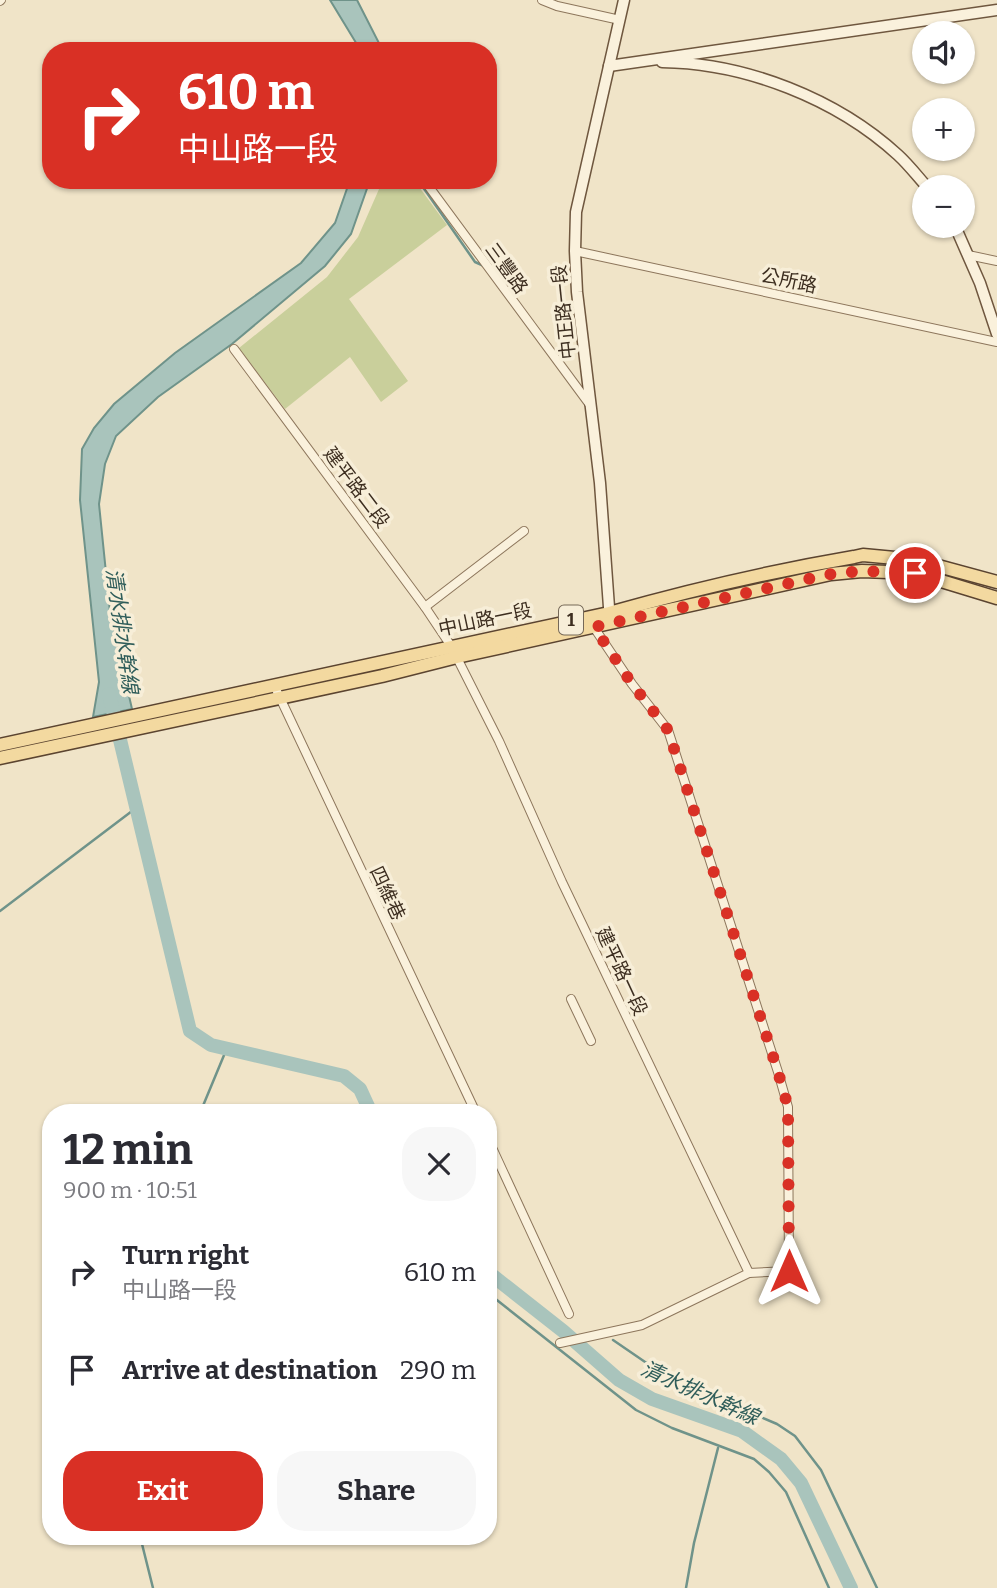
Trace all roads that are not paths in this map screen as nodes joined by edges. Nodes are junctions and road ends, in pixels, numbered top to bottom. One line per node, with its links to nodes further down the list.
1 (542, 0): 4 (street)
2 (624, 0): 4 (street, 中正路一段)
3 (997, 10): 5 (street)
4 (620, 20): 8 (street, 中正路一段)
5 (703, 51): 6 (street); 7 (street)
6 (633, 61): 7 (street); 8 (street)
7 (703, 64): 9 (street)
8 (609, 66): 12 (street, 中正路一段)
9 (916, 175)
10 (431, 189): 18 (street, 三豐路)
11 (960, 238): 13 (street)
12 (575, 251): 16 (street, 公所路); 18 (street, 中正路一段)
13 (968, 255): 14 (street); 15 (street)
14 (997, 261)
15 (997, 334)
16 (997, 342)
17 (234, 349): 22 (street, 建平路二段)
18 (592, 407): 23 (street, 中正路一段)
19 (524, 531): 22 (street)
20 (997, 582): 23 (main road, 中山路一段 / 1)
21 (997, 598): 23 (main road, 中山路一段 / 1)
22 (425, 607): 25 (street, 建平路二段)
23 (610, 618): 24 (main road, 中山路一段 / 1)
24 (592, 622): 25 (main road, 中山路一段 / 1); 35 (street)
25 (454, 652): 26 (main road, 中山路一段 / 1); 27 (main road, 中山路一段 / 1); 35 (street, 建平路一段)
26 (274, 685): 27 (street, 四維巷); 28 (main road, 中山路一段 / 1)
27 (279, 698): 28 (main road, 中山路一段 / 1); 33 (street, 四維巷)
28 (109, 727): 29 (main road, 1); 30 (main road, 1)
29 (0, 745)
30 (0, 758)
31 (571, 999): 32 (street)
32 (591, 1041)
33 (472, 1104)
34 (497, 1158): 36 (street)
35 (749, 1273): 37 (street)
36 (569, 1314)
37 (560, 1343)

